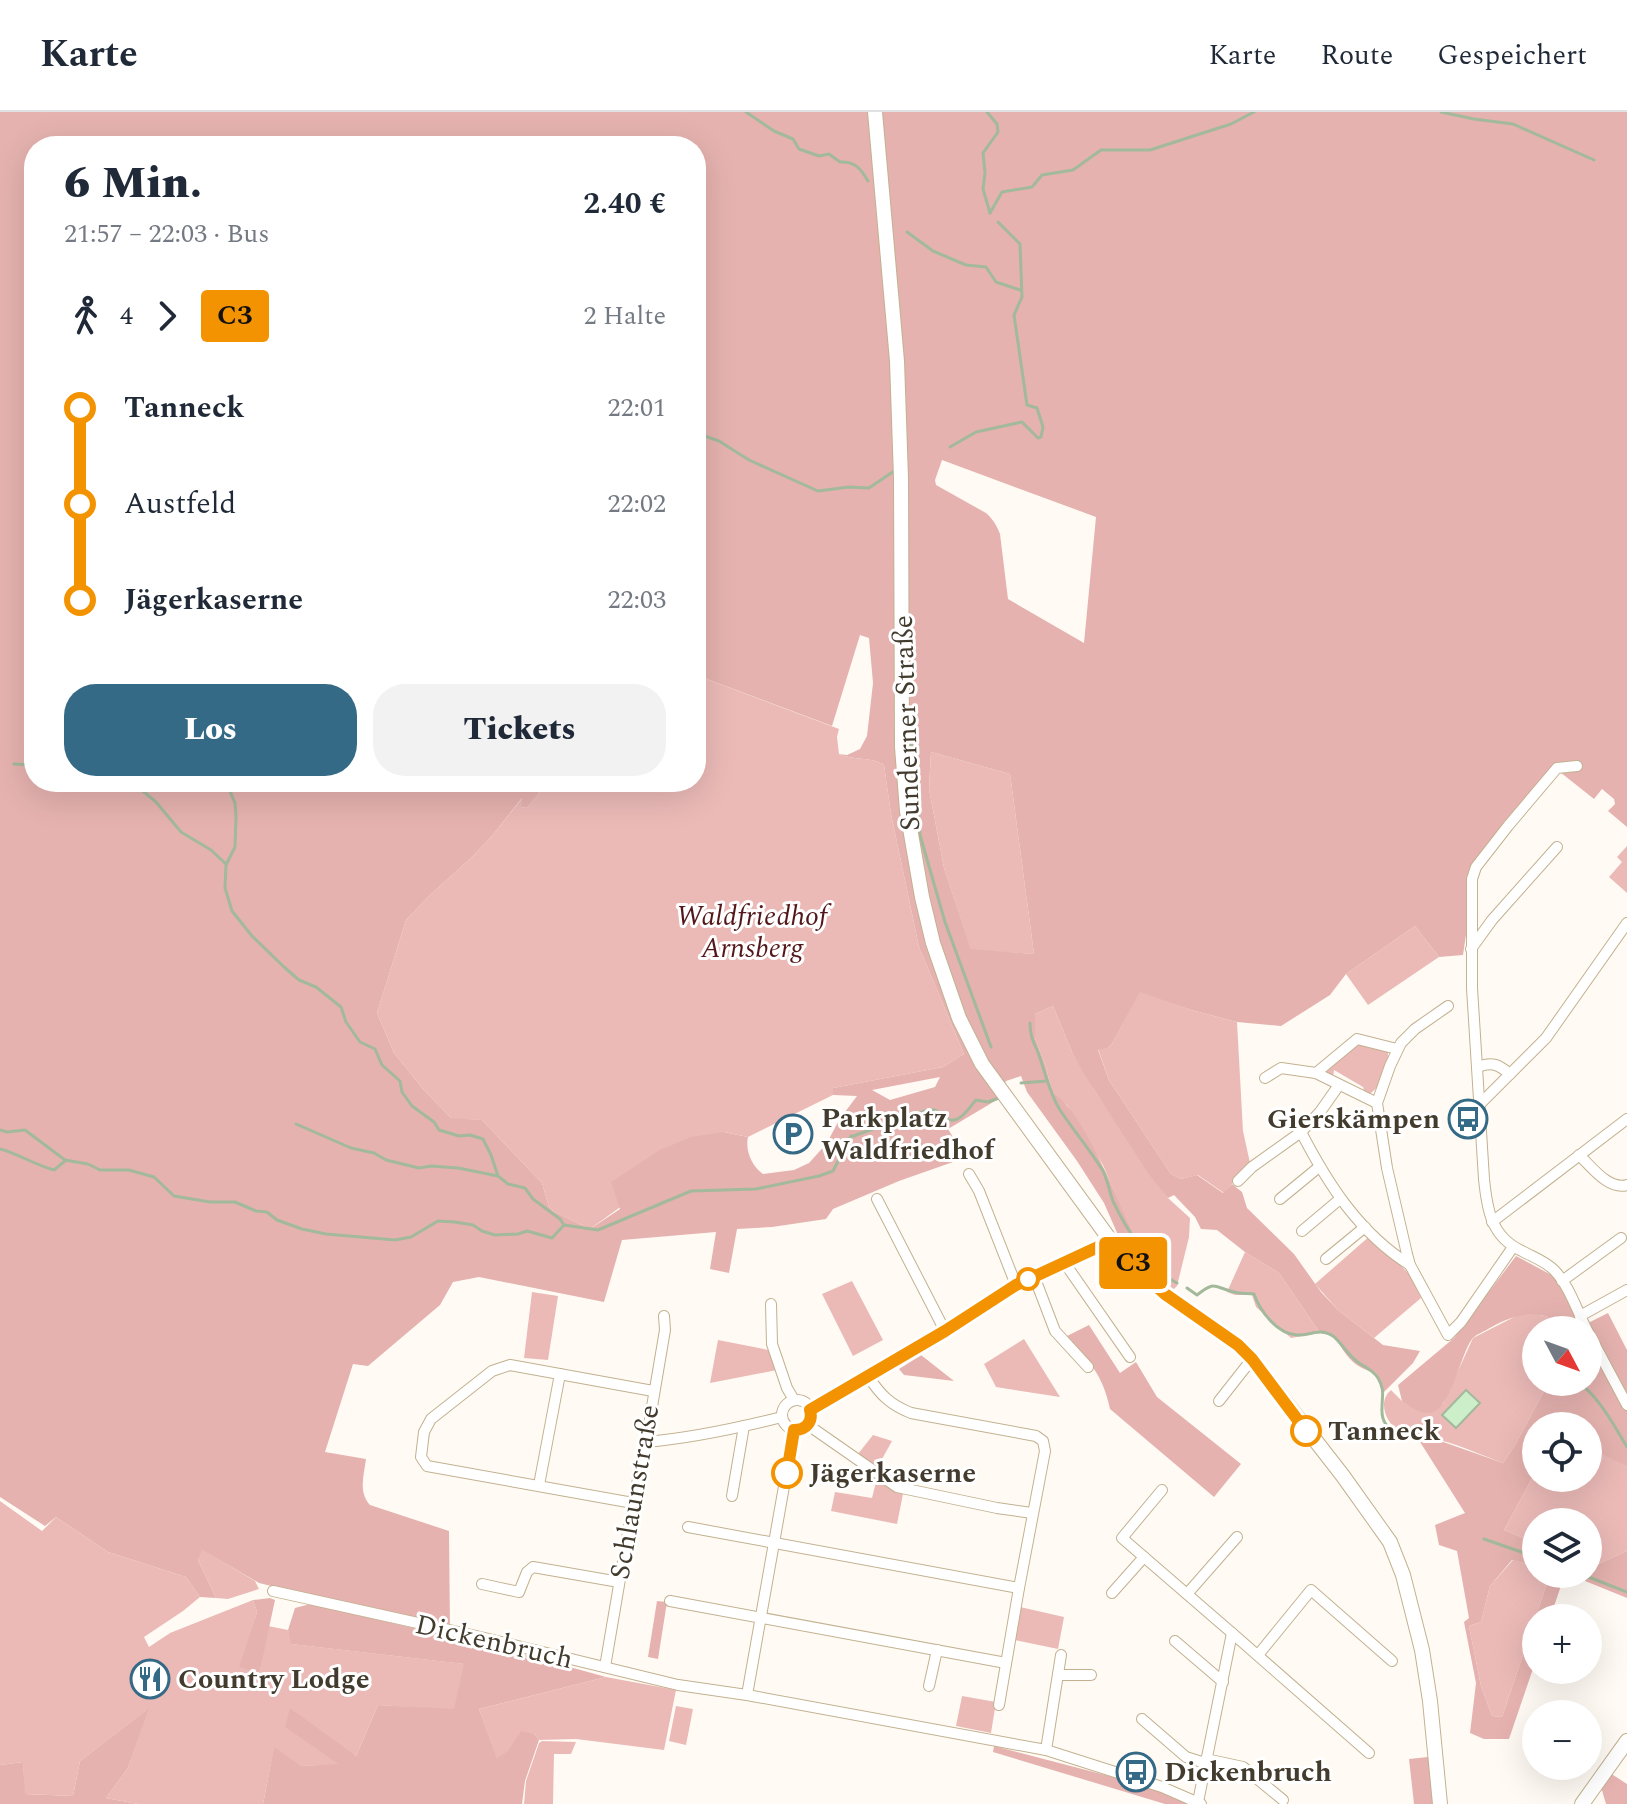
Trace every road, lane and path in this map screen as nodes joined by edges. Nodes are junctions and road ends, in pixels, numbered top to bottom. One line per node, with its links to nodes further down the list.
1 (875, 112): 29 (main road, Sunderner Straße)
2 (1577, 766): 5 (street)
3 (1557, 847): 5 (street)
4 (1627, 923): 10 (street)
5 (1471, 949): 8 (street)
6 (1448, 1006): 7 (street)
7 (1397, 1049): 9 (street); 13 (street)
8 (1478, 1067): 10 (street); 14 (street)
9 (1316, 1073): 11 (street); 12 (street)
10 (1510, 1074): 14 (street)
11 (1265, 1078)
12 (1339, 1085): 13 (street); 16 (street)
13 (1377, 1103): 33 (street)
14 (1479, 1105): 25 (street)
15 (1627, 1119): 17 (street)
16 (1301, 1132): 18 (street); 20 (street)
17 (1579, 1155): 21 (street); 25 (street)
18 (1319, 1167): 23 (street); 24 (street)
19 (969, 1174): 36 (street)
20 (1238, 1181)
21 (1627, 1185)
22 (877, 1199): 41 (street)
23 (1280, 1199)
24 (1340, 1199): 26 (street); 27 (street)
25 (1492, 1222): 30 (street)
26 (1365, 1227): 31 (street); 33 (street)
27 (1302, 1231)
28 (1621, 1238): 35 (street)
29 (1111, 1241): 32 (street); 43 (main road, Sunderner Straße)
30 (1513, 1247): 33 (street); 35 (street)
31 (1326, 1259)
32 (1064, 1262): 34 (street); 42 (street)
33 (1410, 1265)
34 (1034, 1276): 36 (street); 45 (street)
35 (1562, 1281): 40 (street)
36 (1016, 1285): 41 (street)
37 (1627, 1290): 40 (street)
38 (771, 1304): 49 (street)
39 (664, 1316): 48 (street, Schlaunstraße)
40 (1580, 1316)
41 (945, 1331): 47 (street)
42 (1130, 1357)
43 (1252, 1359): 50 (street); 96 (main road, Sunderner Straße)
44 (1602, 1359): 51 (street)
45 (1088, 1367)
46 (560, 1374): 48 (street); 58 (street); 58 (street)
47 (869, 1377): 52 (street); 62 (street)
48 (653, 1391): 57 (street, Schlaunstraße)
49 (794, 1400): 52 (street); 53 (street)
50 (1219, 1401)
51 (1627, 1405)
52 (810, 1410): 54 (street)
53 (782, 1417): 55 (street); 56 (street)
54 (808, 1425): 56 (street); 62 (street)
55 (744, 1426): 57 (street); 60 (street)
56 (794, 1430): 65 (street)
57 (646, 1442): 61 (street, Schlaunstraße)
58 (539, 1485): 61 (street)
59 (1162, 1490): 66 (street)
60 (732, 1496)
61 (633, 1503): 67 (street, Schlaunstraße)
62 (1032, 1513): 69 (street)
63 (688, 1527): 65 (street)
64 (1237, 1537): 72 (street)
65 (773, 1544): 69 (street); 74 (street)
66 (1144, 1557): 71 (street); 72 (street)
67 (619, 1582): 68 (street); 82 (street, Schlaunstraße)
68 (482, 1584)
69 (1019, 1588): 81 (street)
70 (273, 1591): 82 (street, Dickenbruch)
71 (1112, 1593)
72 (1187, 1594): 75 (street)
73 (670, 1601): 74 (street)
74 (760, 1618): 77 (street); 87 (street)
75 (1232, 1633): 79 (street); 85 (street, Dickenbruch)
76 (1175, 1641): 85 (street)
77 (937, 1650): 81 (street); 86 (street)
78 (1061, 1655): 83 (street)
79 (1258, 1655): 80 (street); 92 (street)
80 (1392, 1661)
81 (1006, 1663): 88 (street)
82 (605, 1667): 87 (street, Dickenbruch)
83 (1058, 1675): 84 (street); 91 (street)
84 (1091, 1675)
85 (1223, 1682): 93 (street, Dickenbruch)
86 (929, 1686)
87 (747, 1695): 91 (street, Dickenbruch)
88 (999, 1705)
89 (1142, 1719): 93 (street)
90 (1627, 1741): 97 (main road)
91 (1046, 1750): 95 (street, Dickenbruch)
92 (1369, 1753)
93 (1206, 1761): 94 (street); 95 (street, Dickenbruch)
94 (1283, 1800)
95 (1200, 1803)
96 (1440, 1804)
97 (1582, 1804)

